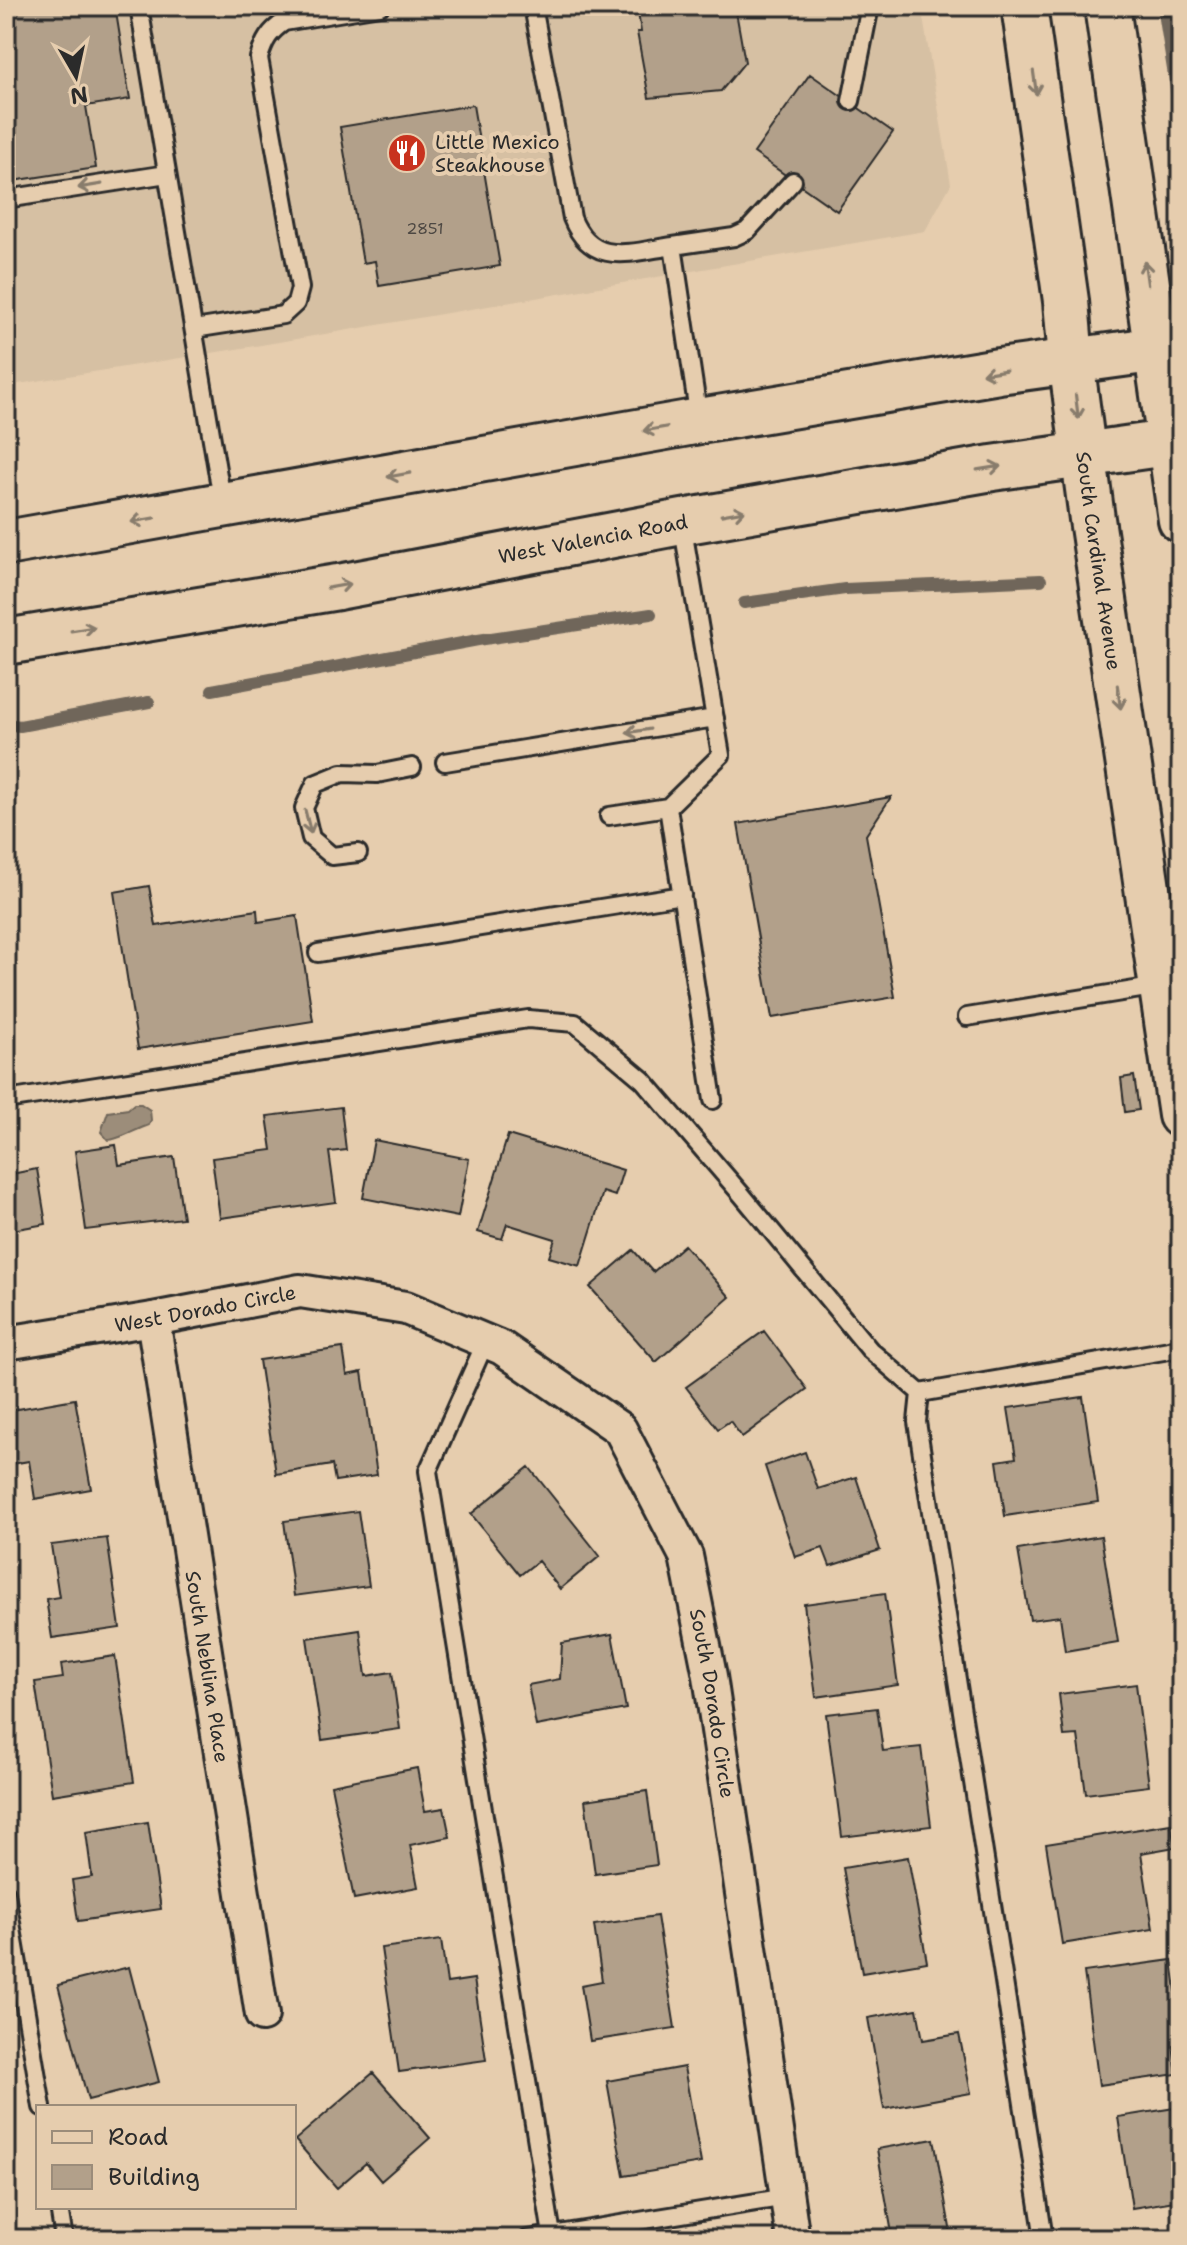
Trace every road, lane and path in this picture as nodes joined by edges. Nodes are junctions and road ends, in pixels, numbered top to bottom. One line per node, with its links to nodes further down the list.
1 (139, 6): 8 (lane)
2 (380, 6): 12 (lane)
3 (533, 6): 11 (lane)
4 (870, 6): 7 (lane)
5 (1024, 6): 14 (main road, South Cardinal Avenue, one-way to 14)
6 (1107, 6): 13 (main road, one-way to 6)
7 (851, 101)
8 (167, 174): 10 (lane, one-way to 10); 12 (lane)
9 (793, 181): 11 (lane)
10 (6, 199)
11 (673, 246): 15 (lane)
12 (194, 329): 18 (lane)
13 (1168, 348): 14 (main road); 16 (main road)
14 (1071, 360): 15 (main road, one-way to 15); 17 (main road, South Cardinal Avenue, one-way to 17)
15 (700, 421): 18 (main road, one-way to 18)
16 (1176, 442): 17 (main road, West Valencia Road); 19 (main road)
17 (1083, 453): 20 (main road, West Valencia Road, one-way to 17); 31 (main road, South Cardinal Avenue, one-way to 31)
18 (223, 506): 21 (main road, one-way to 21)
19 (1181, 520)
20 (682, 522): 22 (main road, West Valencia Road, one-way to 20); 23 (lane)
21 (6, 543)
22 (6, 642)
23 (715, 718): 24 (lane, one-way to 24); 26 (lane)
24 (445, 762)
25 (412, 767): 28 (lane, one-way to 28)
26 (668, 807): 27 (lane); 29 (lane)
27 (609, 816)
28 (358, 853)
29 (682, 895): 30 (lane); 34 (lane)
30 (318, 953)
31 (1162, 986): 32 (lane); 35 (main road, South Cardinal Avenue)
32 (967, 1017)
33 (6, 1100): 41 (lane)
34 (713, 1100)
35 (1181, 1115)
36 (406, 1308): 37 (street, West Dorado Circle); 38 (street, South Dorado Circle)
37 (153, 1319): 39 (street, West Dorado Circle); 43 (street, South Neblina Place)
38 (486, 1341): 45 (street, South Dorado Circle); 47 (lane)
39 (6, 1343)
40 (1181, 1348): 41 (lane)
41 (920, 1393): 51 (lane)
42 (6, 1893): 44 (lane)
43 (262, 2015)
44 (42, 2105)
45 (787, 2197): 47 (lane); 50 (street, South Dorado Circle)
46 (59, 2209): 48 (lane)
47 (552, 2235): 49 (lane)
48 (64, 2239)
49 (528, 2239)
50 (793, 2239)
51 (1044, 2239)

